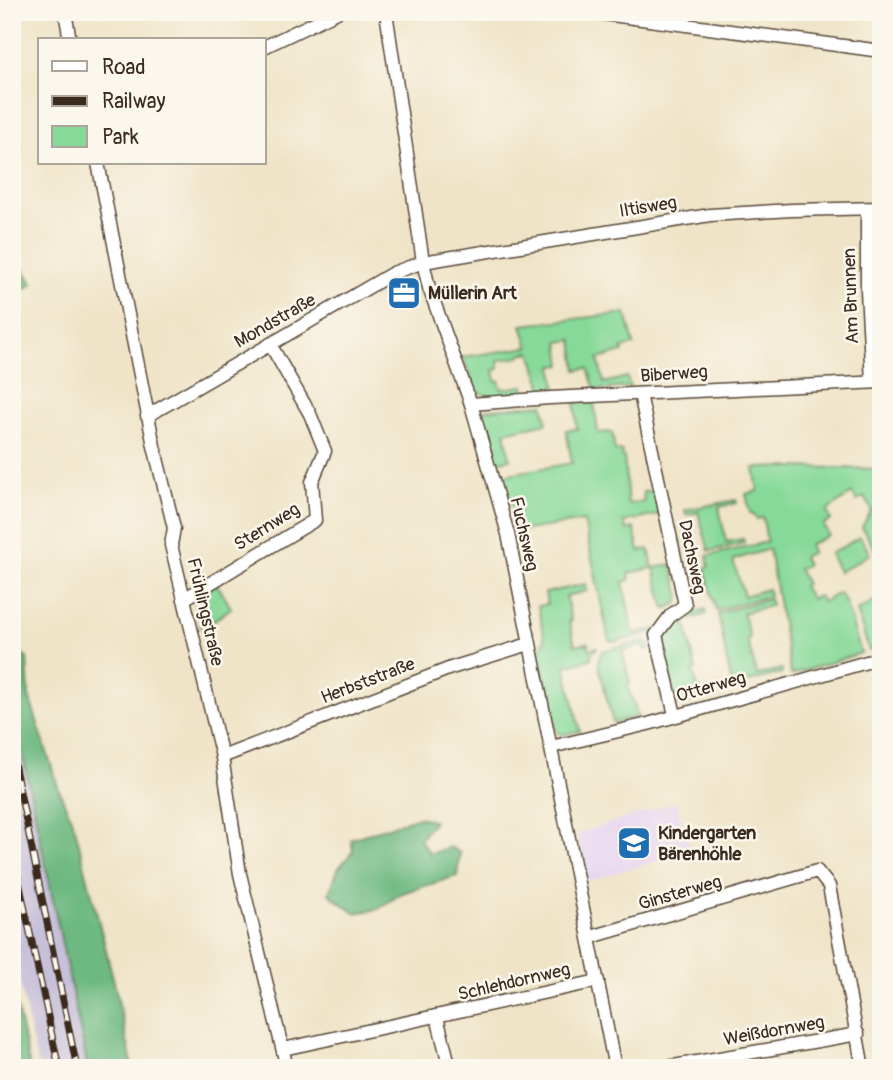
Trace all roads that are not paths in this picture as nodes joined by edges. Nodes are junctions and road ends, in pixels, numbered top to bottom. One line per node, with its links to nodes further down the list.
1 (65, 12): 5 (street)
2 (337, 12): 6 (street)
3 (386, 12): 11 (street, Fuchsweg)
4 (589, 12): 7 (street)
5 (70, 38)
6 (266, 46)
7 (881, 51)
8 (99, 164): 16 (street, Frühlingstraße)
9 (881, 208): 10 (street, Iltisweg)
10 (867, 209): 11 (street, Iltisweg); 13 (street, Am Brunnen)
11 (423, 262): 12 (street, Mondstraße); 15 (street, Fuchsweg)
12 (270, 344): 16 (street, Mondstraße); 17 (street, Sternweg)
13 (876, 382): 14 (street, Biberweg)
14 (640, 394): 15 (street, Biberweg); 20 (street, Dachsweg)
15 (471, 404): 18 (street, Fuchsweg)
16 (148, 416): 17 (street, Frühlingstraße)
17 (184, 599): 22 (street, Frühlingstraße)
18 (529, 644): 21 (street, Fuchsweg); 22 (street, Herbststraße)
19 (881, 657): 20 (street, Otterweg)
20 (675, 715): 21 (street, Otterweg)
21 (551, 747): 23 (street, Fuchsweg)
22 (222, 757): 27 (street, Frühlingstraße)
23 (591, 937): 24 (street, Fuchsweg); 26 (street, Ginsterweg)
24 (598, 981): 25 (street, Schlehdornweg); 30 (street, Fuchsweg)
25 (437, 1017): 27 (street, Schlehdornweg); 29 (street)
26 (858, 1034): 31 (street, Weißdornweg); 32 (street)
27 (284, 1049): 28 (street, Frühlingstraße)
28 (287, 1068)
29 (450, 1068)
30 (615, 1068)
31 (662, 1068)
32 (863, 1068)

